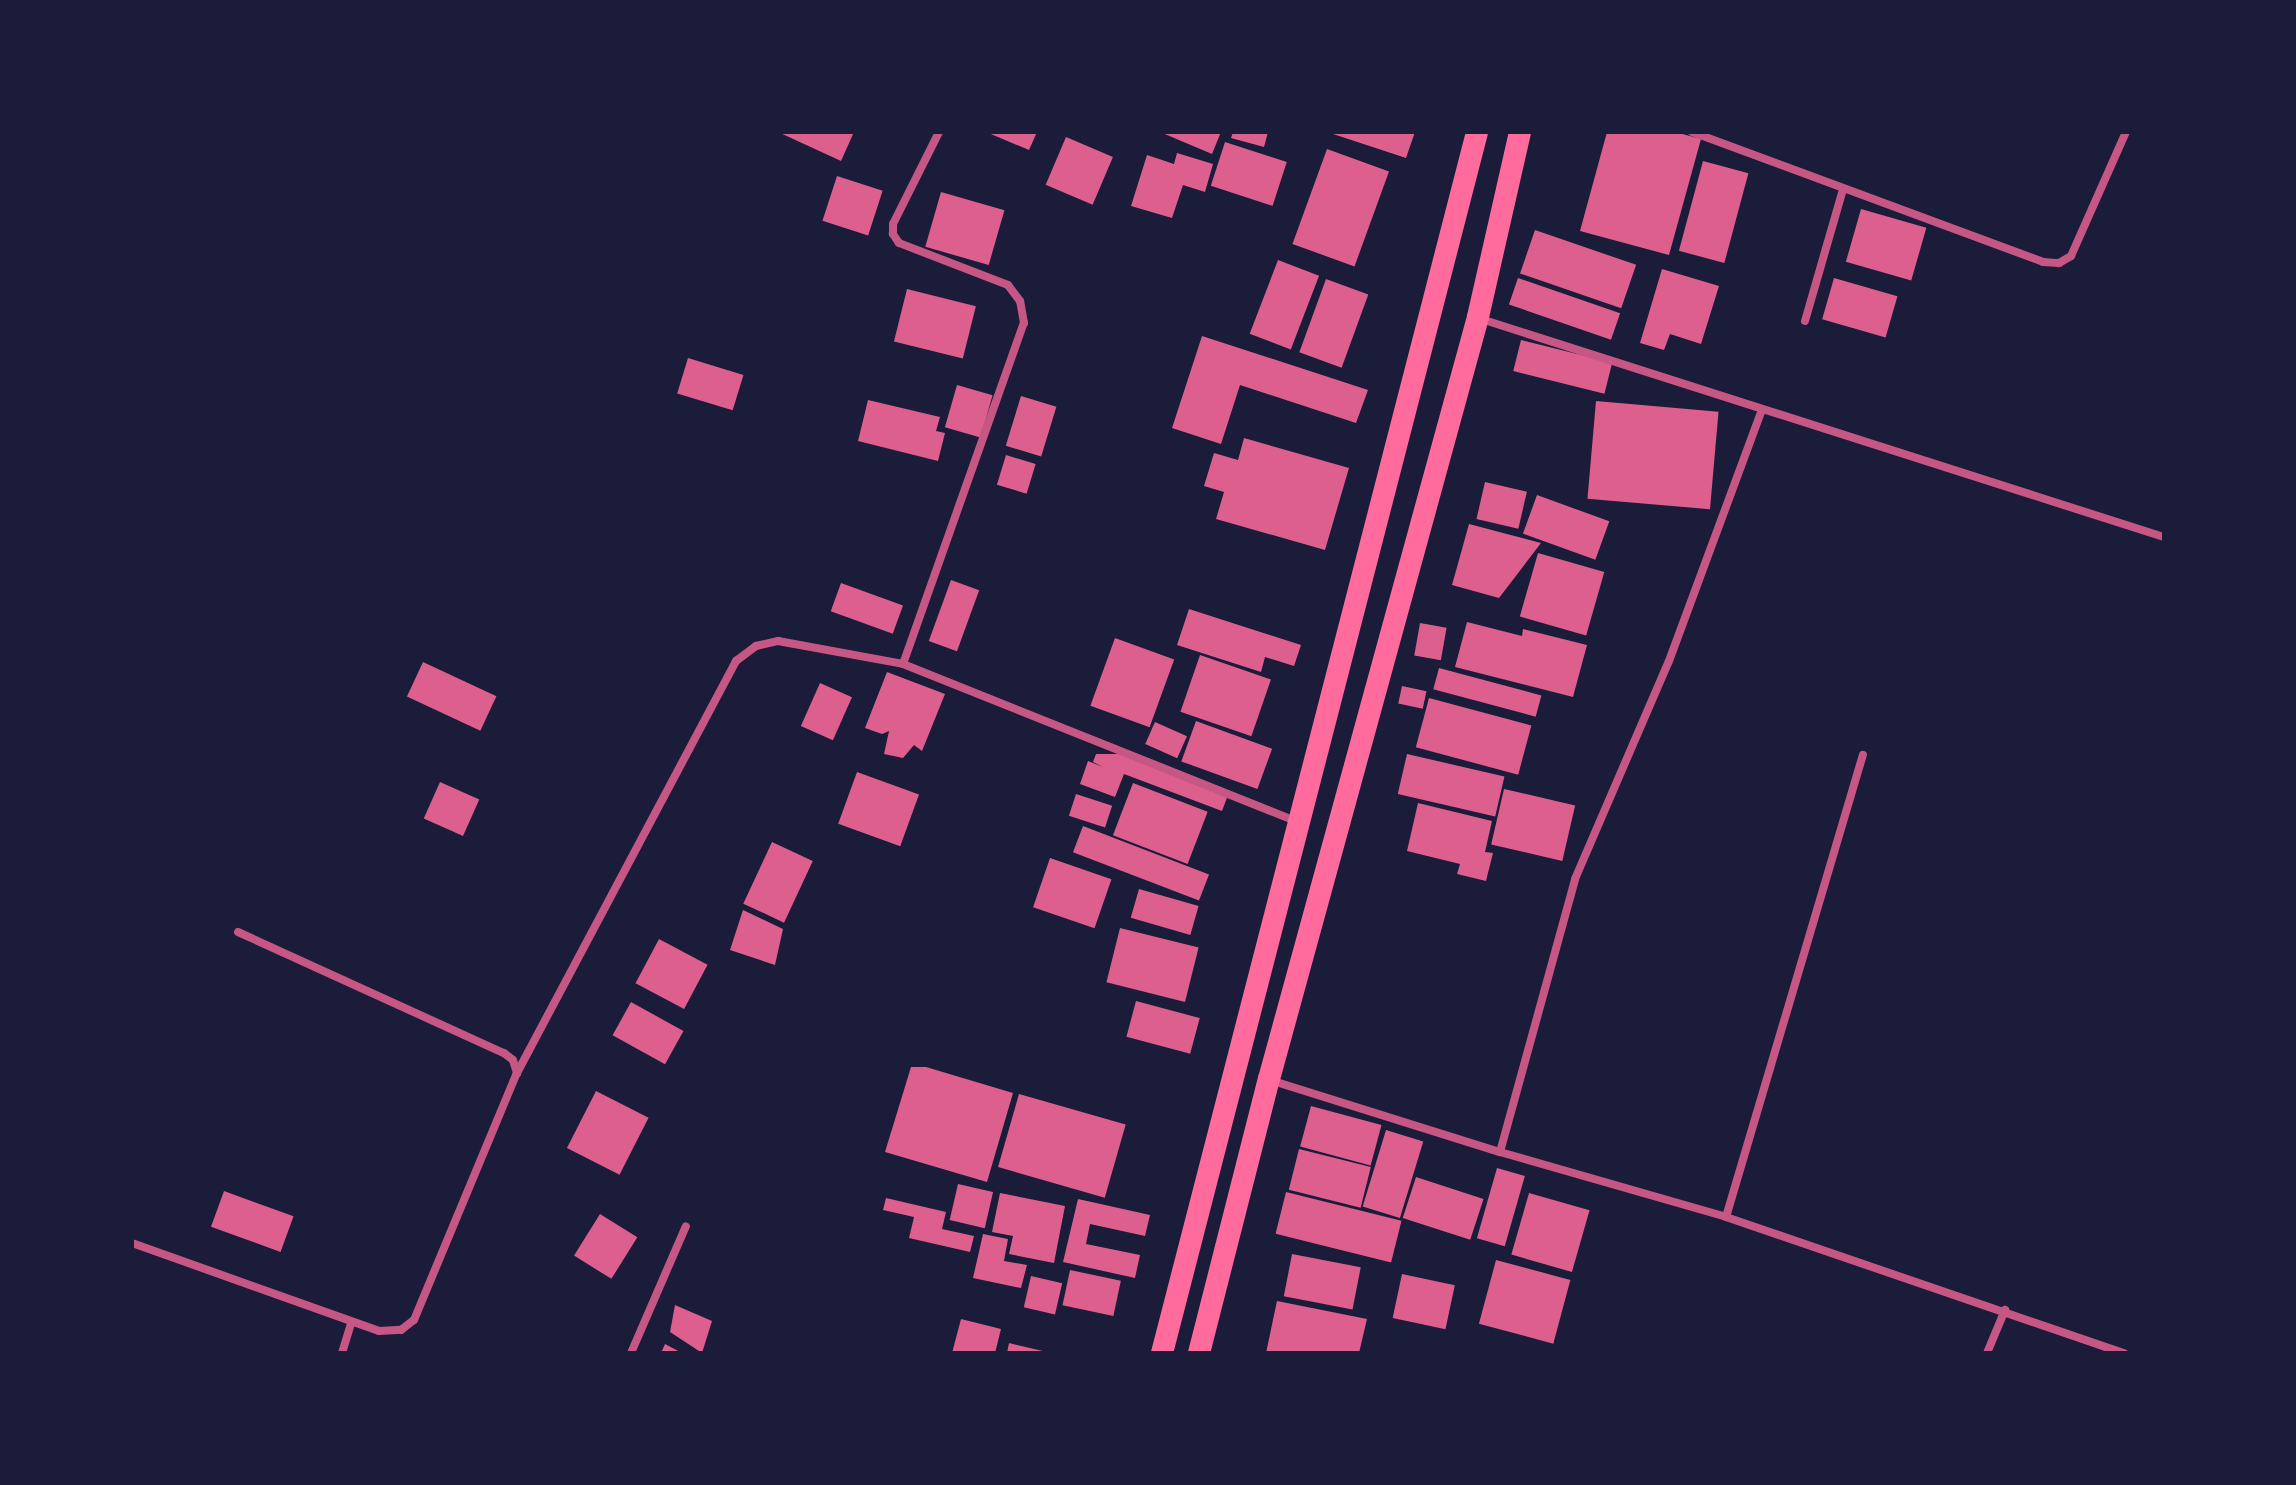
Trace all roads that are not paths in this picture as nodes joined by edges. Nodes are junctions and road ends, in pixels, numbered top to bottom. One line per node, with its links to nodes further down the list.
1 (939, 132): 11 (street)
2 (1477, 132): 13 (highway)
3 (1520, 132): 7 (highway)
4 (1692, 132): 6 (street)
5 (2126, 132): 6 (street)
6 (1843, 189): 8 (street)
7 (1478, 317): 9 (street); 16 (highway)
8 (1805, 321)
9 (1762, 410): 10 (street); 17 (street)
10 (2164, 537)
11 (903, 664): 13 (street); 15 (street)
12 (1863, 755): 18 (street)
13 (1300, 822): 25 (highway)
14 (238, 932): 15 (street)
15 (517, 1073): 22 (street)
16 (1269, 1079): 17 (street); 26 (highway)
17 (1500, 1152): 18 (street)
18 (1726, 1217): 21 (street)
19 (686, 1226): 24 (street)
20 (132, 1243): 22 (street)
21 (2005, 1310): 27 (street); 28 (street)
22 (351, 1323): 23 (street)
23 (342, 1353)
24 (631, 1353)
25 (1162, 1353)
26 (1199, 1353)
27 (1987, 1353)
28 (2124, 1353)

